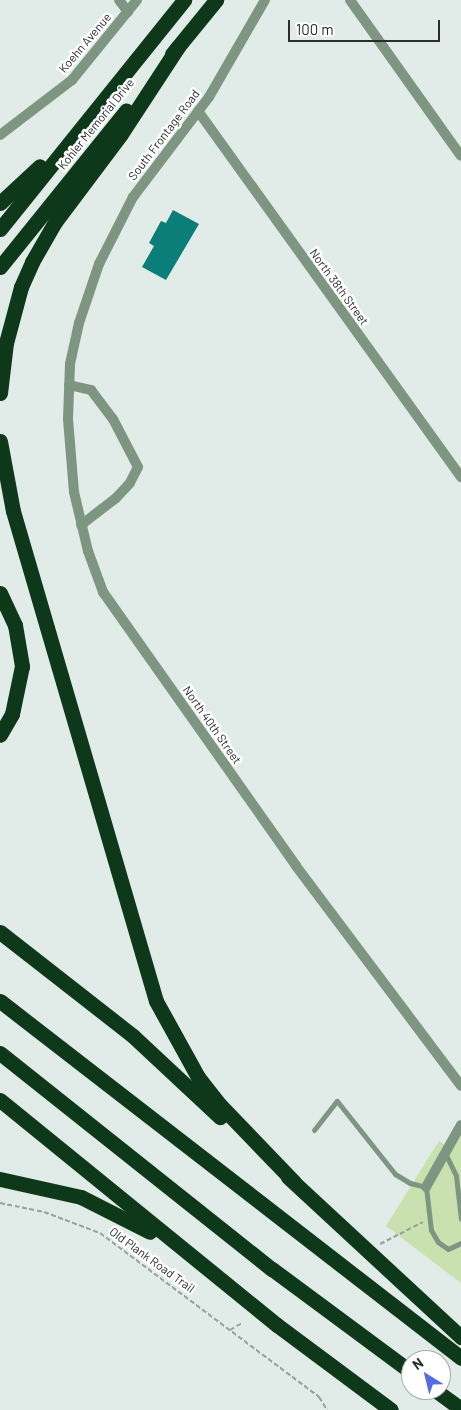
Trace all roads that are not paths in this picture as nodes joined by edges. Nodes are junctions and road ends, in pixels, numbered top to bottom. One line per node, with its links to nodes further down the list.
1 (119, 0): 7 (street)
2 (137, 0): 7 (street, Koehn Avenue)
3 (184, 0): 9 (highway, Kohler Memorial Drive)
4 (216, 0): 8 (highway, Kohler Memorial Drive)
5 (265, 0): 10 (street, South Frontage Road)
6 (350, 0): 12 (street)
7 (128, 12): 11 (street, Koehn Avenue)
8 (178, 47): 15 (highway, Kohler Memorial Drive); 17 (highway)
9 (126, 72): 13 (highway); 14 (highway, Kohler Memorial Drive)
10 (198, 111): 16 (street, South Frontage Road); 19 (street, North 38th Street)
11 (0, 134)
12 (461, 156)
13 (0, 203)
14 (0, 229)
15 (0, 267)
16 (69, 385): 20 (street, South Frontage Road); 20 (street)
17 (0, 393)
18 (0, 441): 32 (highway)
19 (461, 477)
20 (81, 525): 26 (street, North 40th Street)
21 (0, 593): 22 (highway)
22 (0, 735)
23 (0, 932): 32 (highway)
24 (0, 1001): 38 (highway)
25 (0, 1053): 39 (highway)
26 (461, 1086)
27 (0, 1100): 36 (highway)
28 (461, 1125): 30 (street)
29 (314, 1130): 33 (lane)
30 (445, 1153): 33 (street); 34 (lane)
31 (0, 1178): 36 (highway)
32 (294, 1182): 37 (highway)
33 (426, 1187): 35 (lane)
34 (461, 1219)
35 (461, 1243)
36 (195, 1259): 42 (highway)
37 (461, 1337)
38 (461, 1358)
39 (401, 1365)
40 (449, 1400): 41 (highway)
41 (461, 1409)
42 (391, 1410)

